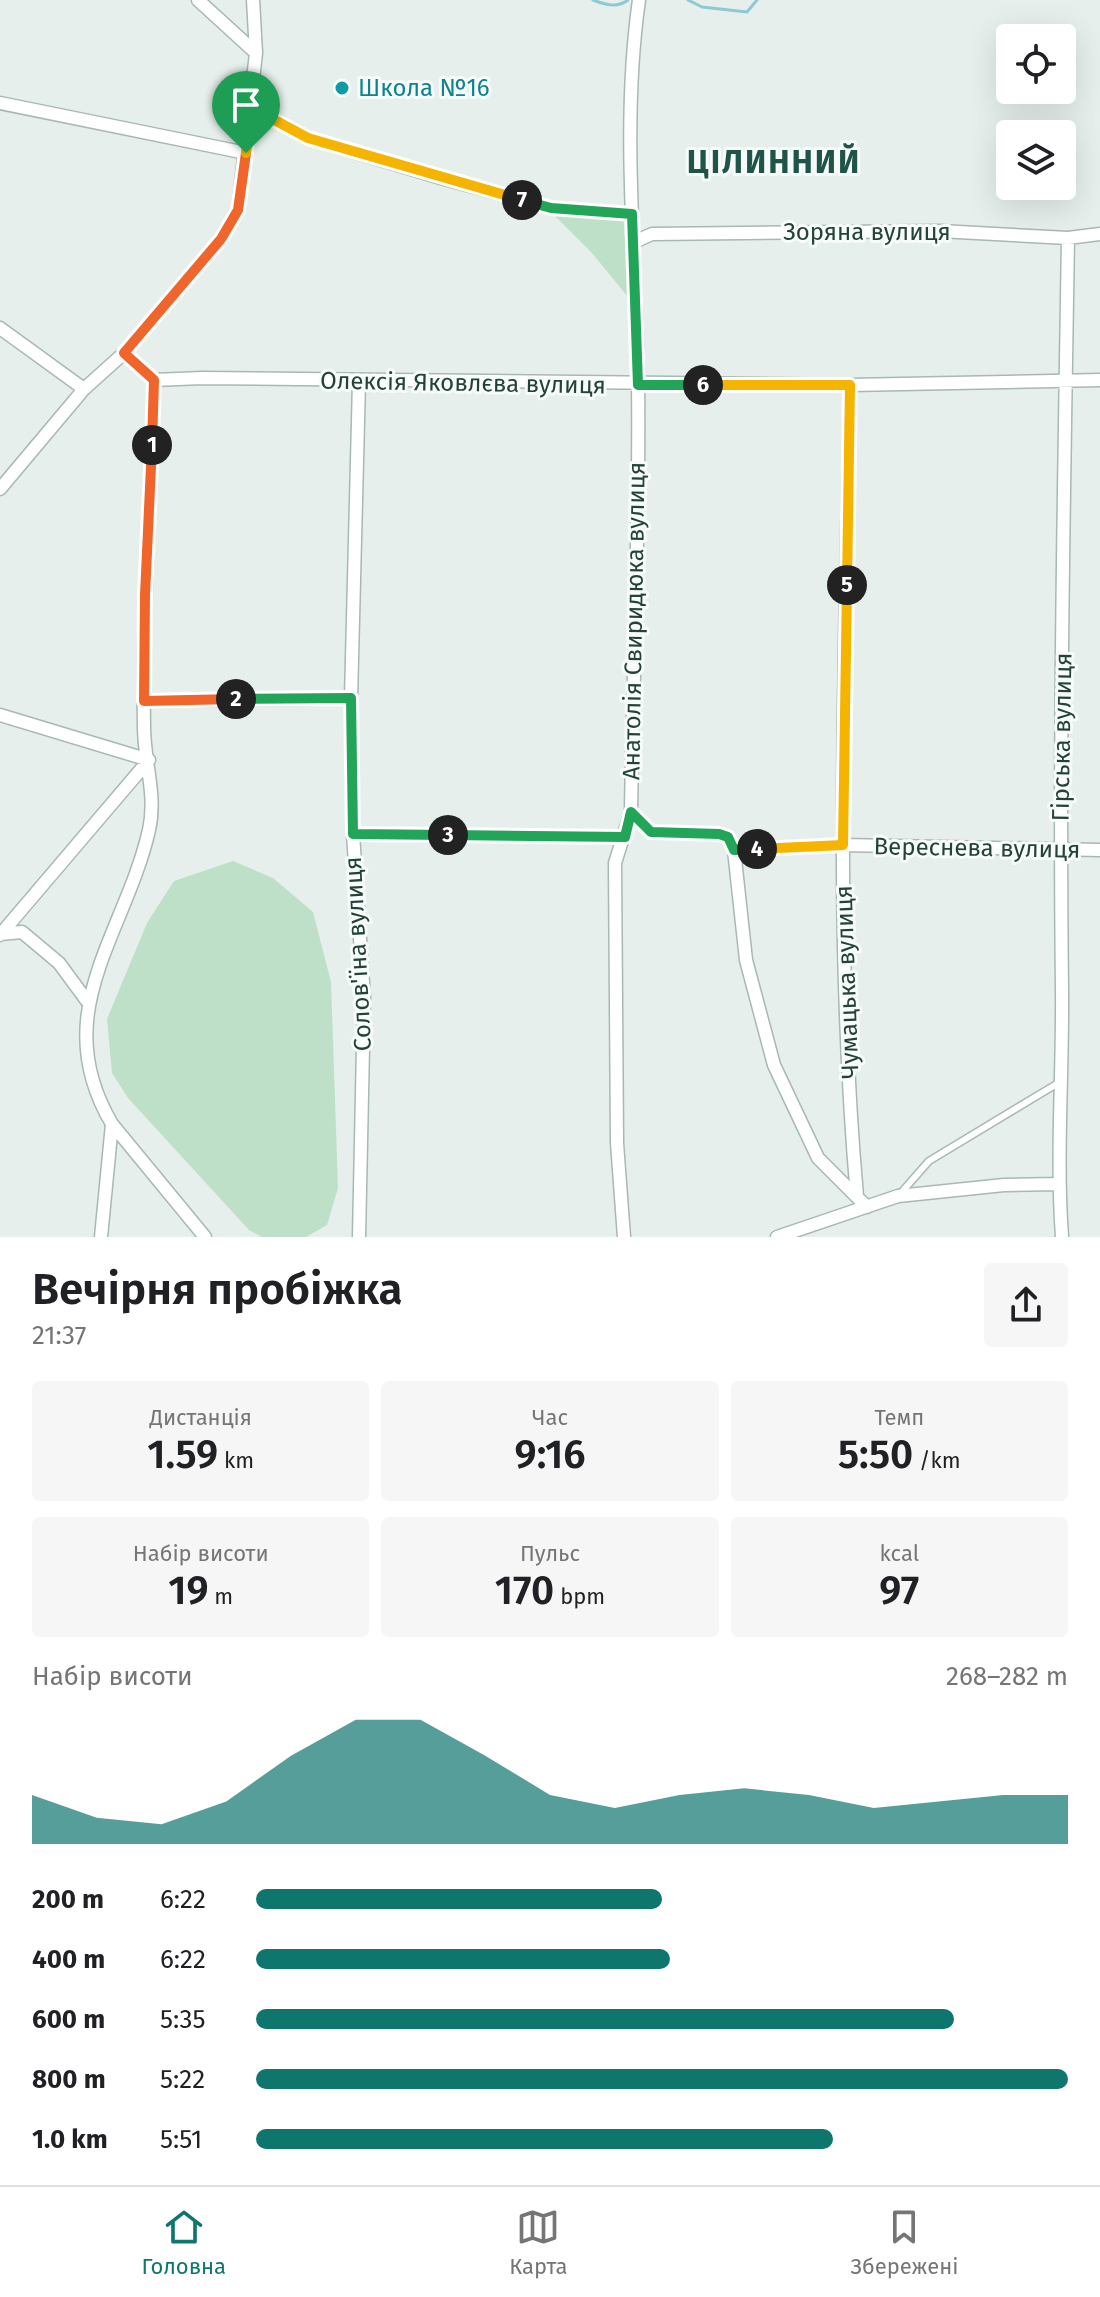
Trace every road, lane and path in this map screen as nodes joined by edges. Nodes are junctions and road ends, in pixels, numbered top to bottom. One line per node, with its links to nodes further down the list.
1 (198, 0): 4 (street)
2 (253, 0): 4 (street)
3 (639, 0): 8 (street, Анатолія Свиридюка вулиця)
4 (256, 53): 6 (street)
5 (0, 103): 7 (street)
6 (252, 108): 7 (street); 8 (street)
7 (246, 153): 13 (street)
8 (632, 214): 11 (street, Анатолія Свиридюка вулиця)
9 (1100, 234): 10 (street, Зоряна вулиця)
10 (1068, 238): 11 (street, Зоряна вулиця); 15 (street, Гірська вулиця)
11 (634, 242): 18 (street, Анатолія Свиридюка вулиця)
12 (0, 328): 20 (street)
13 (124, 353): 14 (street); 20 (street)
14 (154, 380): 17 (street, Олексія Яковлєва вулиця); 23 (street)
15 (1066, 380): 16 (street, Олексія Яковлєва вулиця); 19 (street, Олексія Яковлєва вулиця); 31 (street, Гірська вулиця)
16 (1100, 380)
17 (359, 382): 18 (street, Олексія Яковлєва вулиця); 22 (street, Солов'їна вулиця)
18 (638, 385): 19 (street, Олексія Яковлєва вулиця); 26 (street, Анатолія Свиридюка вулиця)
19 (850, 385): 29 (street, Чумацька вулиця)
20 (84, 389): 21 (street)
21 (0, 489)
22 (351, 698): 23 (street); 27 (street, Солов'їна вулиця)
23 (144, 701): 25 (street)
24 (0, 715): 25 (street)
25 (149, 760): 33 (street); 34 (street)
26 (631, 812): 28 (street, Анатолія Свиридюка вулиця); 30 (street)
27 (353, 834): 28 (street); 43 (street, Солов'їна вулиця)
28 (625, 837): 44 (street, Анатолія Свиридюка вулиця)
29 (843, 845): 30 (street, Вереснева вулиця); 31 (street, Вереснева вулиця); 38 (street, Чумацька вулиця)
30 (734, 850): 38 (street)
31 (1061, 850): 32 (street, Вереснева вулиця); 35 (street, Гірська вулиця)
32 (1100, 850)
33 (0, 934): 34 (street)
34 (87, 1001): 36 (street)
35 (1063, 1080): 37 (street, Гірська вулиця); 39 (lane)
36 (112, 1124): 41 (street); 42 (street)
37 (1058, 1184): 39 (street); 46 (street, Гірська вулиця)
38 (857, 1196): 40 (street)
39 (898, 1196): 40 (street)
40 (867, 1207): 45 (street)
41 (101, 1237)
42 (205, 1237)
43 (359, 1237)
44 (624, 1237)
45 (777, 1237)
46 (1062, 1237)

